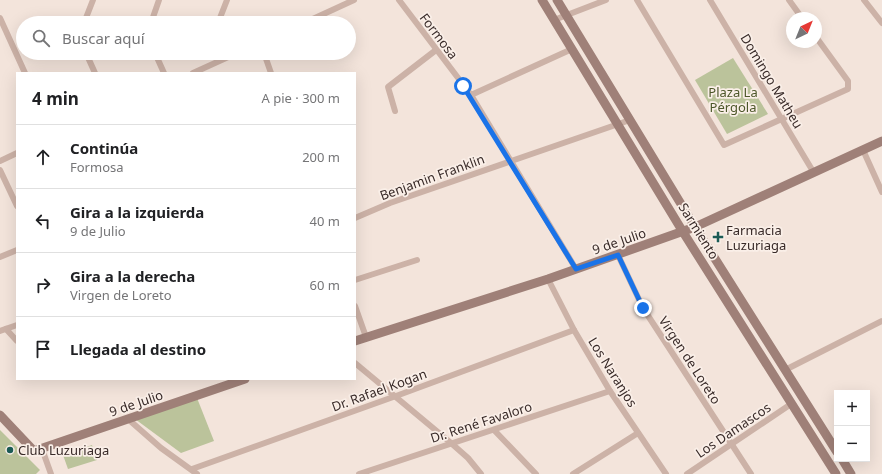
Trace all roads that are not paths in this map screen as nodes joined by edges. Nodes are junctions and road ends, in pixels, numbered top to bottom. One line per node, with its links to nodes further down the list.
1 (93, 0): 14 (street)
2 (159, 0): 15 (street)
3 (227, 0): 16 (street)
4 (354, 0): 17 (street)
5 (399, 0): 24 (street, Formosa)
6 (542, 0): 20 (main road, Sarmiento)
7 (557, 0): 18 (main road, Sarmiento)
8 (606, 0): 18 (street)
9 (637, 0): 38 (street)
10 (710, 0): 38 (street, Domingo Matheu)
11 (789, 0): 13 (street)
12 (864, 0): 21 (street)
13 (798, 12)
14 (87, 16)
15 (153, 16)
16 (221, 16)
17 (319, 16)
18 (566, 16): 20 (street); 39 (main road, Sarmiento)
19 (0, 18): 25 (street)
20 (554, 20): 23 (main road, Sarmiento)
21 (882, 23)
22 (822, 45): 38 (street)
23 (572, 49): 36 (street); 40 (main road, Sarmiento)
24 (436, 50): 36 (street, Formosa); 37 (street)
25 (16, 53)
26 (19, 60): 31 (street)
27 (89, 60): 32 (street)
28 (158, 60): 33 (street)
29 (216, 60): 34 (street)
30 (266, 60): 35 (street)
31 (25, 72)
32 (95, 72)
33 (164, 72)
34 (195, 72)
35 (271, 72)
36 (471, 95): 45 (street, Formosa)
37 (395, 111)
38 (781, 118): 47 (street, Domingo Matheu)
39 (630, 120): 40 (street, Benjamin Franklin); 51 (main road, Sarmiento)
40 (618, 124): 45 (street, Benjamin Franklin); 52 (main road, Sarmiento)
41 (882, 141): 42 (main road, 9 de Julio)
42 (863, 150): 47 (main road, 9 de Julio); 48 (street)
43 (16, 153): 44 (street)
44 (0, 161)
45 (510, 161): 50 (street, Benjamin Franklin); 57 (street, Formosa)
46 (0, 170): 49 (street)
47 (814, 173): 51 (main road, 9 de Julio)
48 (882, 192)
49 (16, 204)
50 (356, 218)
51 (695, 227): 52 (main road, 9 de Julio); 69 (main road, Sarmiento)
52 (683, 232): 54 (main road, 9 de Julio); 74 (main road, Sarmiento)
53 (16, 250): 55 (street)
54 (618, 255): 57 (main road, 9 de Julio); 80 (street, Virgen de Loreto)
55 (0, 257)
56 (417, 260): 59 (street)
57 (576, 269): 58 (main road, 9 de Julio)
58 (548, 279): 64 (street, Los Naranjos); 65 (main road, 9 de Julio)
59 (356, 280)
60 (356, 309): 65 (street)
61 (882, 321): 69 (street)
62 (16, 325): 63 (street)
63 (3, 330): 66 (street)
64 (574, 330): 72 (street, Los Naranjos); 73 (street, Dr. Rafael Kogan)
65 (366, 337): 67 (main road, 9 de Julio)
66 (16, 340)
67 (356, 341)
68 (356, 364): 73 (street)
69 (785, 370): 81 (main road, Sarmiento)
70 (240, 380): 71 (main road, 9 de Julio)
71 (224, 383): 76 (main road, 9 de Julio)
72 (610, 391): 77 (street, Dr. René Favaloro); 78 (street, Los Naranjos)
73 (396, 396): 79 (street); 84 (street, Dr. Rafael Kogan)
74 (791, 404): 80 (street, Los Damascos); 93 (main road, Sarmiento)
75 (0, 415): 82 (main road)
76 (128, 419): 82 (main road, 9 de Julio); 84 (street)
77 (494, 430): 79 (street, Dr. René Favaloro); 88 (street)
78 (638, 433): 89 (street); 90 (street, Los Naranjos)
79 (450, 443): 86 (street, Dr. René Favaloro); 87 (street)
80 (731, 444): 91 (street, Los Damascos); 92 (street, Virgen de Loreto)
81 (834, 447)
82 (38, 450): 85 (street)
83 (844, 462): 94 (main road)
84 (194, 472)
85 (51, 474)
86 (359, 474)
87 (481, 474)
88 (536, 474)
89 (573, 474)
90 (666, 474)
91 (687, 474)
92 (751, 474)
93 (836, 474)
94 (851, 474)

